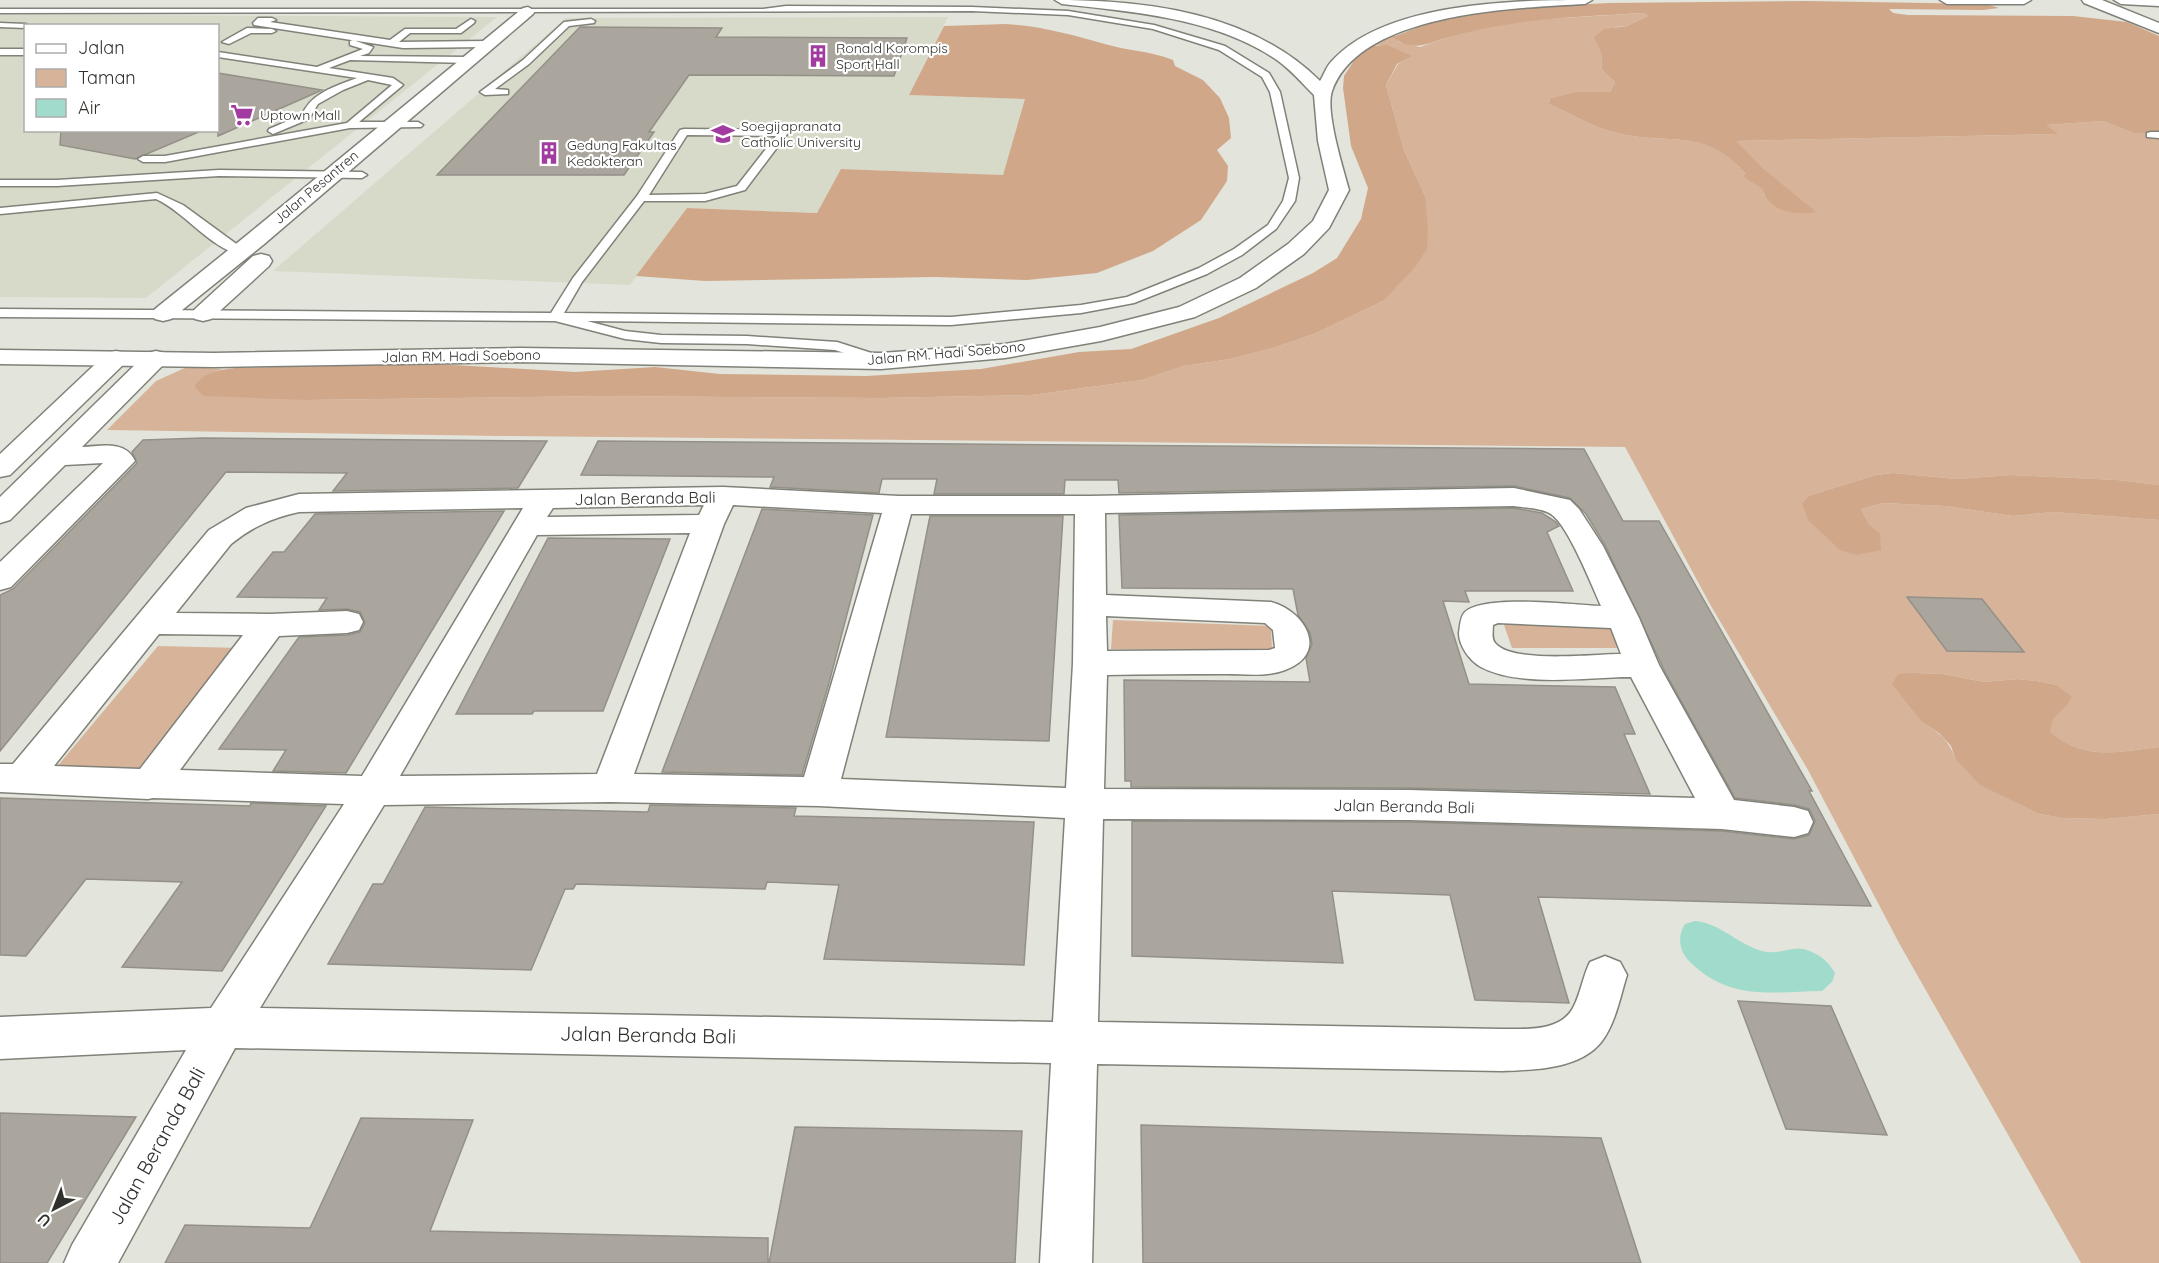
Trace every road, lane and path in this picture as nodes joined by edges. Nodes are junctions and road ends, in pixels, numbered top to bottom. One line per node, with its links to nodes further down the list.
1 (838, 0): 11 (lane)
2 (1062, 0): 40 (street)
3 (1585, 0): 40 (street)
4 (1947, 0): 5 (street)
5 (2024, 0)
6 (2089, 0): 27 (street)
7 (2121, 0): 10 (street)
8 (322, 1): 14 (lane)
9 (589, 1): 17 (lane)
10 (2155, 1)
11 (776, 9): 18 (lane); 55 (lane)
12 (3, 11): 13 (lane)
13 (122, 11): 14 (lane); 19 (lane)
14 (248, 11): 15 (lane)
15 (528, 11): 16 (lane); 33 (street, Jalan Pesantren)
16 (551, 11): 17 (lane); 33 (street, Jalan Pesantren)
17 (647, 11): 18 (lane); 22 (lane)
18 (724, 11): 24 (lane)
19 (227, 20)
20 (413, 21): 30 (lane)
21 (436, 21): 30 (lane)
22 (636, 21): 23 (lane); 39 (lane)
23 (658, 21)
24 (701, 21)
25 (0, 26): 26 (lane)
26 (24, 26)
27 (2159, 28)
28 (228, 30): 29 (lane)
29 (222, 39): 35 (lane)
30 (392, 43): 33 (lane)
31 (0, 52): 32 (lane)
32 (24, 52)
33 (491, 52): 36 (street, Jalan Pesantren); 43 (street, Jalan Pesantren)
34 (219, 54): 37 (lane)
35 (345, 59): 36 (lane); 37 (lane)
36 (462, 65): 38 (lane); 42 (street, Jalan Pesantren)
37 (317, 70): 38 (lane)
38 (370, 75): 41 (lane); 41 (lane)
39 (505, 93)
40 (1322, 93): 59 (street, Jalan RM. Hadi Soebono)
41 (350, 125): 42 (lane)
42 (391, 125): 43 (lane); 44 (street, Jalan Pesantren)
43 (418, 125): 45 (street, Jalan Pesantren)
44 (330, 175): 45 (lane); 46 (lane); 51 (street, Jalan Pesantren)
45 (362, 175): 47 (street, Jalan Pesantren)
46 (0, 183)
47 (337, 196)
48 (641, 198): 48 (lane); 55 (lane)
49 (0, 211): 51 (lane)
50 (278, 246): 54 (street, Jalan Pesantren)
51 (240, 251): 53 (street, Jalan Pesantren)
52 (0, 313): 53 (lane)
53 (163, 314): 54 (lane)
54 (203, 314): 55 (lane)
55 (555, 317): 59 (lane)
56 (0, 357): 57 (street, Jalan RM. Hadi Soebono)
57 (116, 358): 58 (street, Jalan RM. Hadi Soebono); 61 (street)
58 (156, 358): 59 (street, Jalan RM. Hadi Soebono); 60 (street)
59 (881, 361)
60 (57, 457): 66 (street); 67 (street)
61 (0, 469)
62 (899, 505): 63 (street); 64 (street); 79 (street)
63 (1090, 505): 68 (street); 69 (street)
64 (716, 510): 65 (street); 77 (street, Jalan Beranda Bali)
65 (535, 513): 71 (street, Jalan Beranda Bali); 78 (street, Jalan Beranda Bali)
66 (0, 514)
67 (0, 580)
68 (1089, 605): 73 (street); 73 (street)
69 (1623, 618): 74 (street); 74 (street)
70 (347, 622): 72 (street)
71 (152, 624): 72 (street); 75 (street, Jalan Beranda Bali)
72 (269, 625): 76 (street)
73 (1090, 663): 80 (street)
74 (1642, 665): 81 (street)
75 (12, 778): 76 (street, Jalan Beranda Bali)
76 (148, 785): 78 (street, Jalan Beranda Bali)
77 (610, 788): 78 (street, Jalan Beranda Bali); 79 (street, Jalan Beranda Bali)
78 (373, 791): 84 (street, Jalan Beranda Bali)
79 (819, 792): 80 (street, Jalan Beranda Bali)
80 (1085, 804): 81 (street, Jalan Beranda Bali); 86 (street)
81 (1722, 814): 82 (street, Jalan Beranda Bali)
82 (1794, 822)
83 (1605, 975): 86 (street, Jalan Beranda Bali)
84 (223, 1028): 85 (street, Jalan Beranda Bali); 86 (street, Jalan Beranda Bali); 87 (street, Jalan Beranda Bali)
85 (0, 1038)
86 (1074, 1042): 88 (street)
87 (90, 1263)
88 (1066, 1263)

